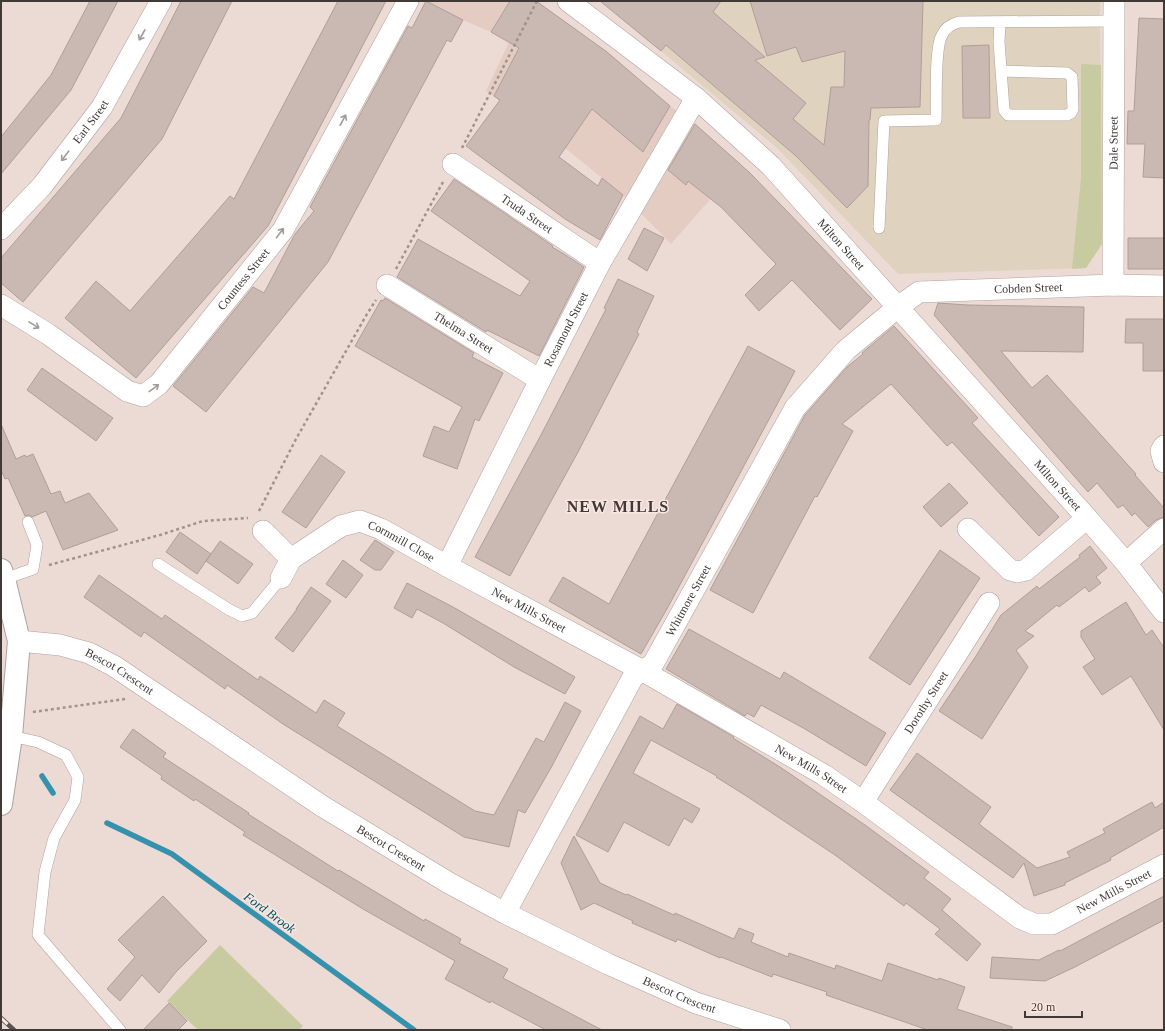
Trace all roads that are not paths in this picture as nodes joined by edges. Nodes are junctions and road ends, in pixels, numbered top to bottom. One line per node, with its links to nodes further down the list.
1 (161, 1): 10 (street, Earl Street, one-way to 10)
2 (408, 1): 15 (street, Countess Street, one-way to 2)
3 (568, 1): 7 (street, Milton Street)
4 (1114, 11): 5 (lane); 12 (street, Dale Street)
5 (1000, 22): 6 (lane); 9 (lane)
6 (1002, 71): 6 (lane)
7 (696, 98): 11 (street, Rosamond Street); 16 (street, Milton Street)
8 (453, 164): 11 (street, Truda Street)
9 (879, 228)
10 (1, 229)
11 (600, 263): 17 (street, Rosamond Street)
12 (1113, 284): 14 (street, Cobden Street); 16 (street, Cobden Street)
13 (386, 285): 17 (street, Thelma Street)
14 (1164, 286)
15 (1, 305)
16 (898, 307): 20 (street, Milton Street); 34 (street, Whitmore Street)
17 (540, 380): 28 (street, Rosamond Street)
18 (1164, 446): 19 (street)
19 (1164, 462)
20 (1087, 518): 24 (street, Milton Street); 26 (street, Milton Street)
21 (28, 522): 29 (lane)
22 (256, 522): 25 (street)
23 (1164, 528): 26 (street)
24 (968, 529)
25 (291, 559): 28 (street, Cornmill Close); 30 (street, Cornmill Close)
26 (1126, 563): 32 (street, Milton Street)
27 (158, 564): 30 (lane)
28 (447, 566): 34 (street, New Mills Street)
29 (3, 574): 33 (street)
30 (281, 578)
31 (989, 602): 36 (street, Dorothy Street)
32 (1164, 612)
33 (19, 641): 35 (street); 39 (street, Bescot Crescent)
34 (643, 671): 36 (street, New Mills Street); 39 (street, Whitmore Street)
35 (11, 736): 37 (street); 40 (lane)
36 (863, 802): 38 (street, New Mills Street)
37 (1, 804)
38 (1164, 865)
39 (505, 913): 41 (street, Bescot Crescent)
40 (120, 1030)
41 (780, 1030)

